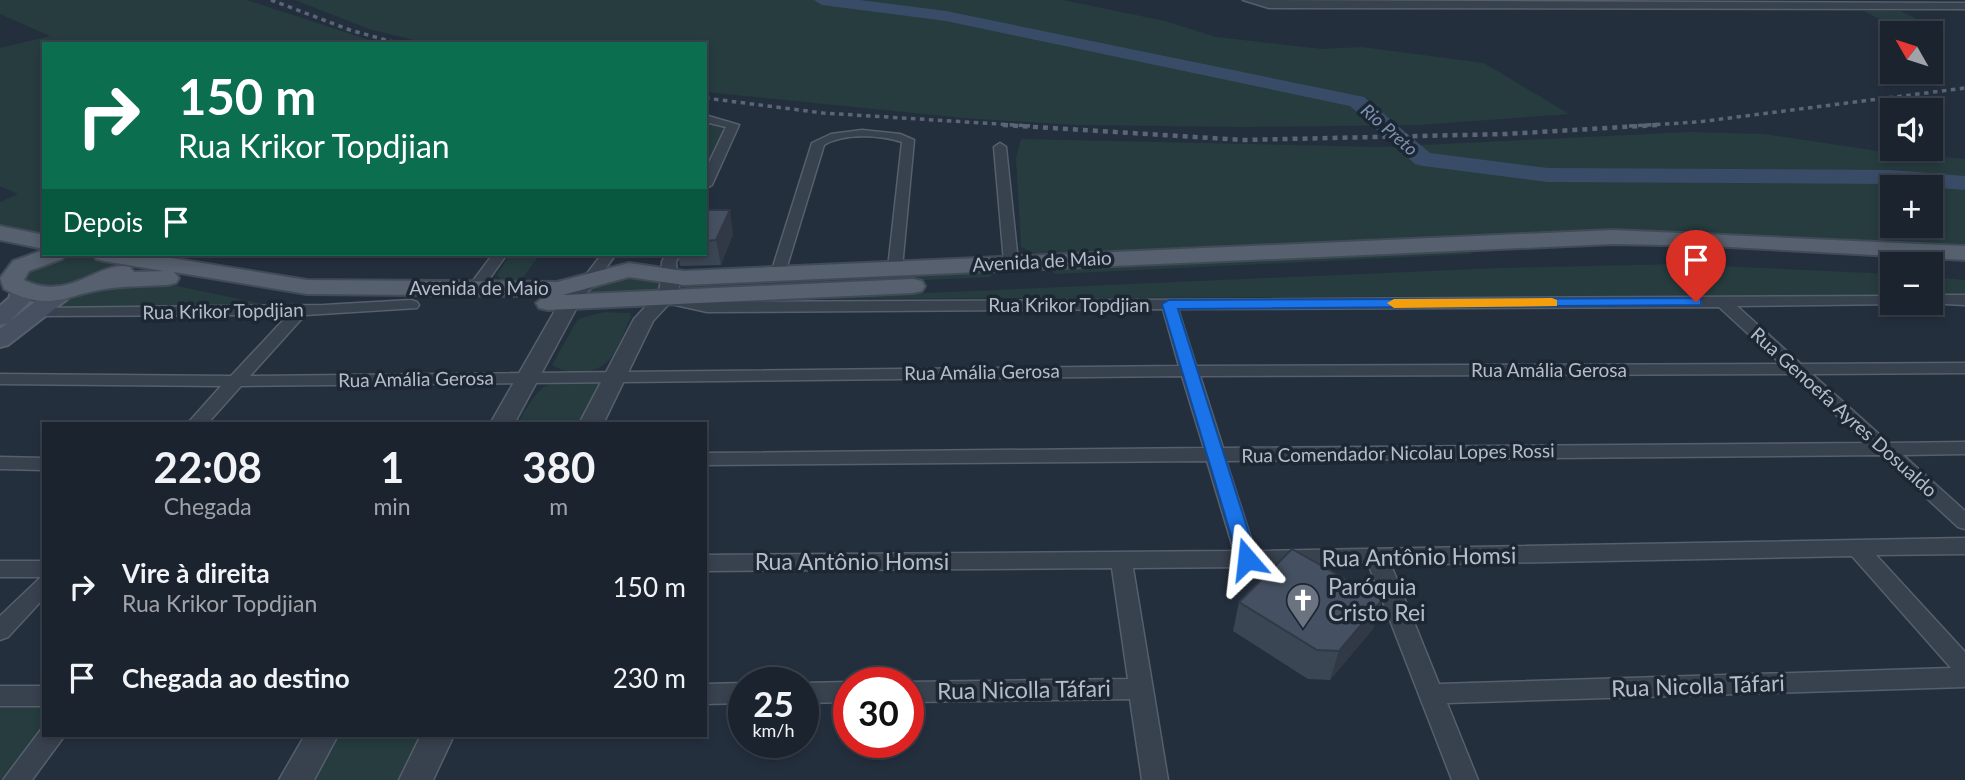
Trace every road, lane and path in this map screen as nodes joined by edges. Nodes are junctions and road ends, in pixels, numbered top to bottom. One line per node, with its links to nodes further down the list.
1 (1248, 0): 4 (street)
2 (1591, 0): 4 (street)
3 (1965, 6): 4 (street)
4 (1602, 7)
5 (707, 118): 7 (street)
6 (1000, 147): 15 (street)
7 (707, 181)
8 (0, 233): 9 (main road)
9 (42, 242)
10 (1965, 253): 19 (main road, Avenida de Maio)
11 (49, 256): 21 (main road)
12 (499, 256): 27 (street)
13 (607, 256): 24 (street)
14 (143, 257): 25 (main road); 27 (main road, Avenida de Maio)
15 (1011, 262): 17 (main road, Avenida de Maio); 19 (main road, Avenida de Maio); 26 (main road)
16 (1880, 264): 19 (main road, Avenida de Maio)
17 (895, 268): 22 (main road, Avenida de Maio); 22 (street)
18 (1943, 269): 20 (main road)
19 (1043, 270): 26 (main road, Avenida de Maio)
20 (1965, 270)
21 (14, 271): 28 (main road, Avenida de Maio); 38 (main road)
22 (778, 273): 23 (main road, Avenida de Maio)
23 (670, 276): 24 (main road, Avenida de Maio); 26 (main road, Avenida de Maio); 33 (main road, Avenida de Maio); 34 (street, Rua Krikor Topdjian); 43 (street)
24 (590, 279): 27 (main road, Avenida de Maio); 33 (street)
25 (106, 281): 28 (main road, Avenida de Maio); 35 (main road, Avenida de Maio)
26 (985, 283)
27 (475, 289)
28 (62, 292): 37 (main road)
29 (1943, 300): 30 (street)
30 (1965, 300)
31 (1880, 301): 32 (street, Rua Krikor Topdjian)
32 (1723, 302): 34 (street, Rua Krikor Topdjian); 42 (street, Rua Genoefa Ayres Dosualdo)
33 (572, 303): 35 (main road, Avenida de Maio); 44 (street)
34 (1169, 304): 41 (street)
35 (411, 305): 36 (street, Rua Krikor Topdjian)
36 (301, 310): 37 (street, Rua Krikor Topdjian); 46 (street)
37 (36, 313): 39 (main road)
38 (0, 318)
39 (0, 340)
40 (1965, 368): 42 (street, Rua Amália Gerosa)
41 (1190, 370): 42 (street, Rua Amália Gerosa); 43 (street, Rua Amália Gerosa); 52 (street)
42 (1798, 370): 51 (street, Rua Genoefa Ayres Dosualdo)
43 (613, 376): 44 (street, Rua Amália Gerosa); 49 (street)
44 (530, 377): 46 (street, Rua Amália Gerosa); 48 (street)
45 (0, 379): 46 (street, Rua Amália Gerosa)
46 (234, 381): 47 (street)
47 (198, 422)
48 (503, 422)
49 (592, 422)
50 (1965, 448): 51 (street, Rua Comendador Nicolau Lopes Rossi)
51 (1885, 449): 52 (street, Rua Comendador Nicolau Lopes Rossi); 56 (street, Rua Genoefa Ayres Dosualdo)
52 (1216, 455): 53 (street, Rua Comendador Nicolau Lopes Rossi); 60 (street)
53 (707, 460)
54 (0, 463): 55 (street)
55 (42, 464)
56 (1965, 522)
57 (1965, 546): 58 (street, Rua Antônio Homsi)
58 (1858, 549): 59 (street, Rua Antônio Homsi); 67 (street)
59 (1377, 558): 60 (street, Rua Antônio Homsi); 73 (street)
60 (1247, 559): 61 (street, Rua Antônio Homsi)
61 (1121, 560): 62 (street, Rua Antônio Homsi); 69 (street)
62 (707, 563)
63 (0, 569): 64 (street)
64 (42, 569)
65 (42, 586): 66 (street)
66 (0, 631)
67 (1965, 668)
68 (1965, 677): 73 (street, Rua Nicolla Táfari)
69 (1140, 689): 70 (street, Rua Nicolla Táfari); 82 (street)
70 (924, 692)
71 (728, 693): 72 (street)
72 (707, 694)
73 (1431, 694): 83 (street)
74 (0, 696): 75 (street)
75 (42, 696)
76 (50, 737): 79 (street)
77 (321, 737): 80 (street)
78 (437, 737): 81 (street)
79 (16, 780)
80 (296, 780)
81 (416, 780)
82 (1155, 780)
83 (1465, 780)

